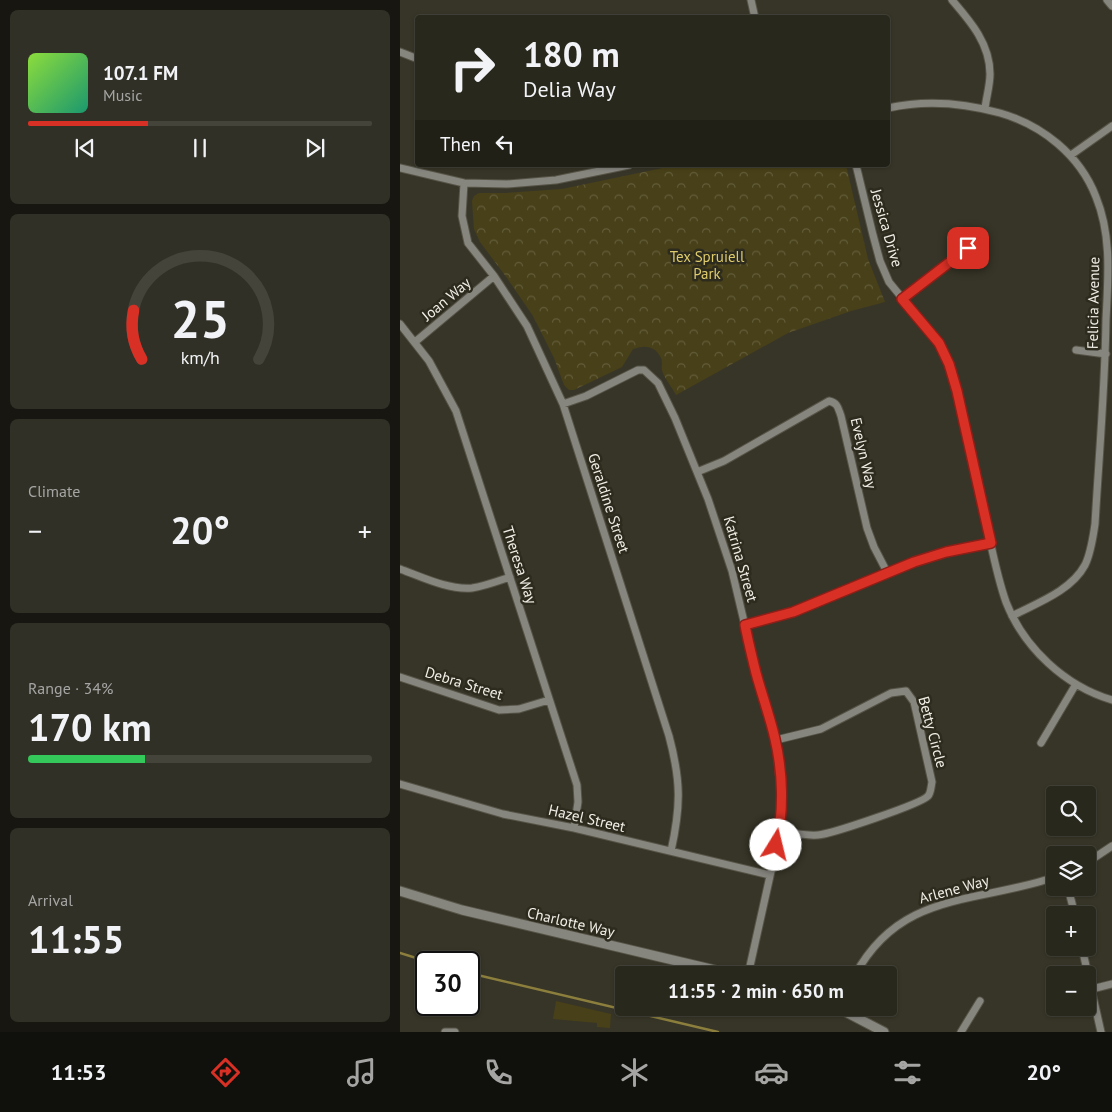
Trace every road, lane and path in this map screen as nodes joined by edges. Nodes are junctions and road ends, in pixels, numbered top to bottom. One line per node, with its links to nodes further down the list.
1 (751, 0): 5 (street)
2 (952, 0): 9 (street)
3 (1107, 0): 4 (street)
4 (1112, 6)
5 (754, 15)
6 (400, 52): 7 (street)
7 (415, 58)
8 (890, 108): 9 (street, Felicia Avenue)
9 (985, 109): 11 (street, Felicia Avenue)
10 (1112, 126): 11 (street)
11 (1071, 155): 22 (street, Felicia Avenue)
12 (619, 167): 15 (street)
13 (856, 167): 18 (street, Jessica Drive)
14 (400, 168): 15 (street)
15 (464, 183): 17 (street, Geraldine Street)
16 (968, 248): 18 (street)
17 (494, 276): 20 (street, Joan Way); 23 (street, Geraldine Street)
18 (902, 299): 25 (street, Jessica Drive)
19 (400, 324): 20 (street, Theresa Way)
20 (415, 342): 28 (street, Theresa Way)
21 (1076, 350): 22 (street)
22 (1106, 354): 29 (street, Felicia Avenue)
23 (563, 404): 24 (street, Katrina Street); 41 (street, Geraldine Street)
24 (697, 472): 27 (street, Evelyn Way); 30 (street, Katrina Street)
25 (991, 543): 27 (street); 29 (street, Jessica Drive)
26 (400, 569): 28 (street)
27 (887, 572): 30 (street)
28 (510, 577): 33 (street, Theresa Way)
29 (1012, 616): 32 (street, Jessica Drive)
30 (745, 625): 35 (street, Katrina Street)
31 (400, 677): 33 (street, Debra Street)
32 (1076, 684): 34 (street, Jessica Drive); 36 (street)
33 (550, 700): 38 (street, Theresa Way)
34 (1112, 700)
35 (776, 740): 39 (street, Katrina Street); 39 (street, Betty Circle)
36 (1041, 743)
37 (400, 784): 38 (street, Hazel Street)
38 (574, 828): 41 (street, Hazel Street)
39 (780, 831): 43 (street, Katrina Street)
40 (1112, 846): 42 (street)
41 (671, 852): 43 (street, Hazel Street)
42 (1096, 857)
43 (770, 875): 47 (street, Katrina Street)
44 (1046, 879): 48 (street, Arlene Way)
45 (400, 891): 46 (street, Charlotte Way)
46 (698, 966)
47 (750, 966)
48 (860, 966)
49 (1112, 984): 50 (street)
50 (1096, 988)
51 (980, 1000): 57 (street)
52 (1096, 1008): 58 (street)
53 (855, 1016): 56 (street)
54 (445, 1032): 55 (street)
55 (454, 1032)
56 (884, 1032)
57 (961, 1032)
58 (1101, 1032)

